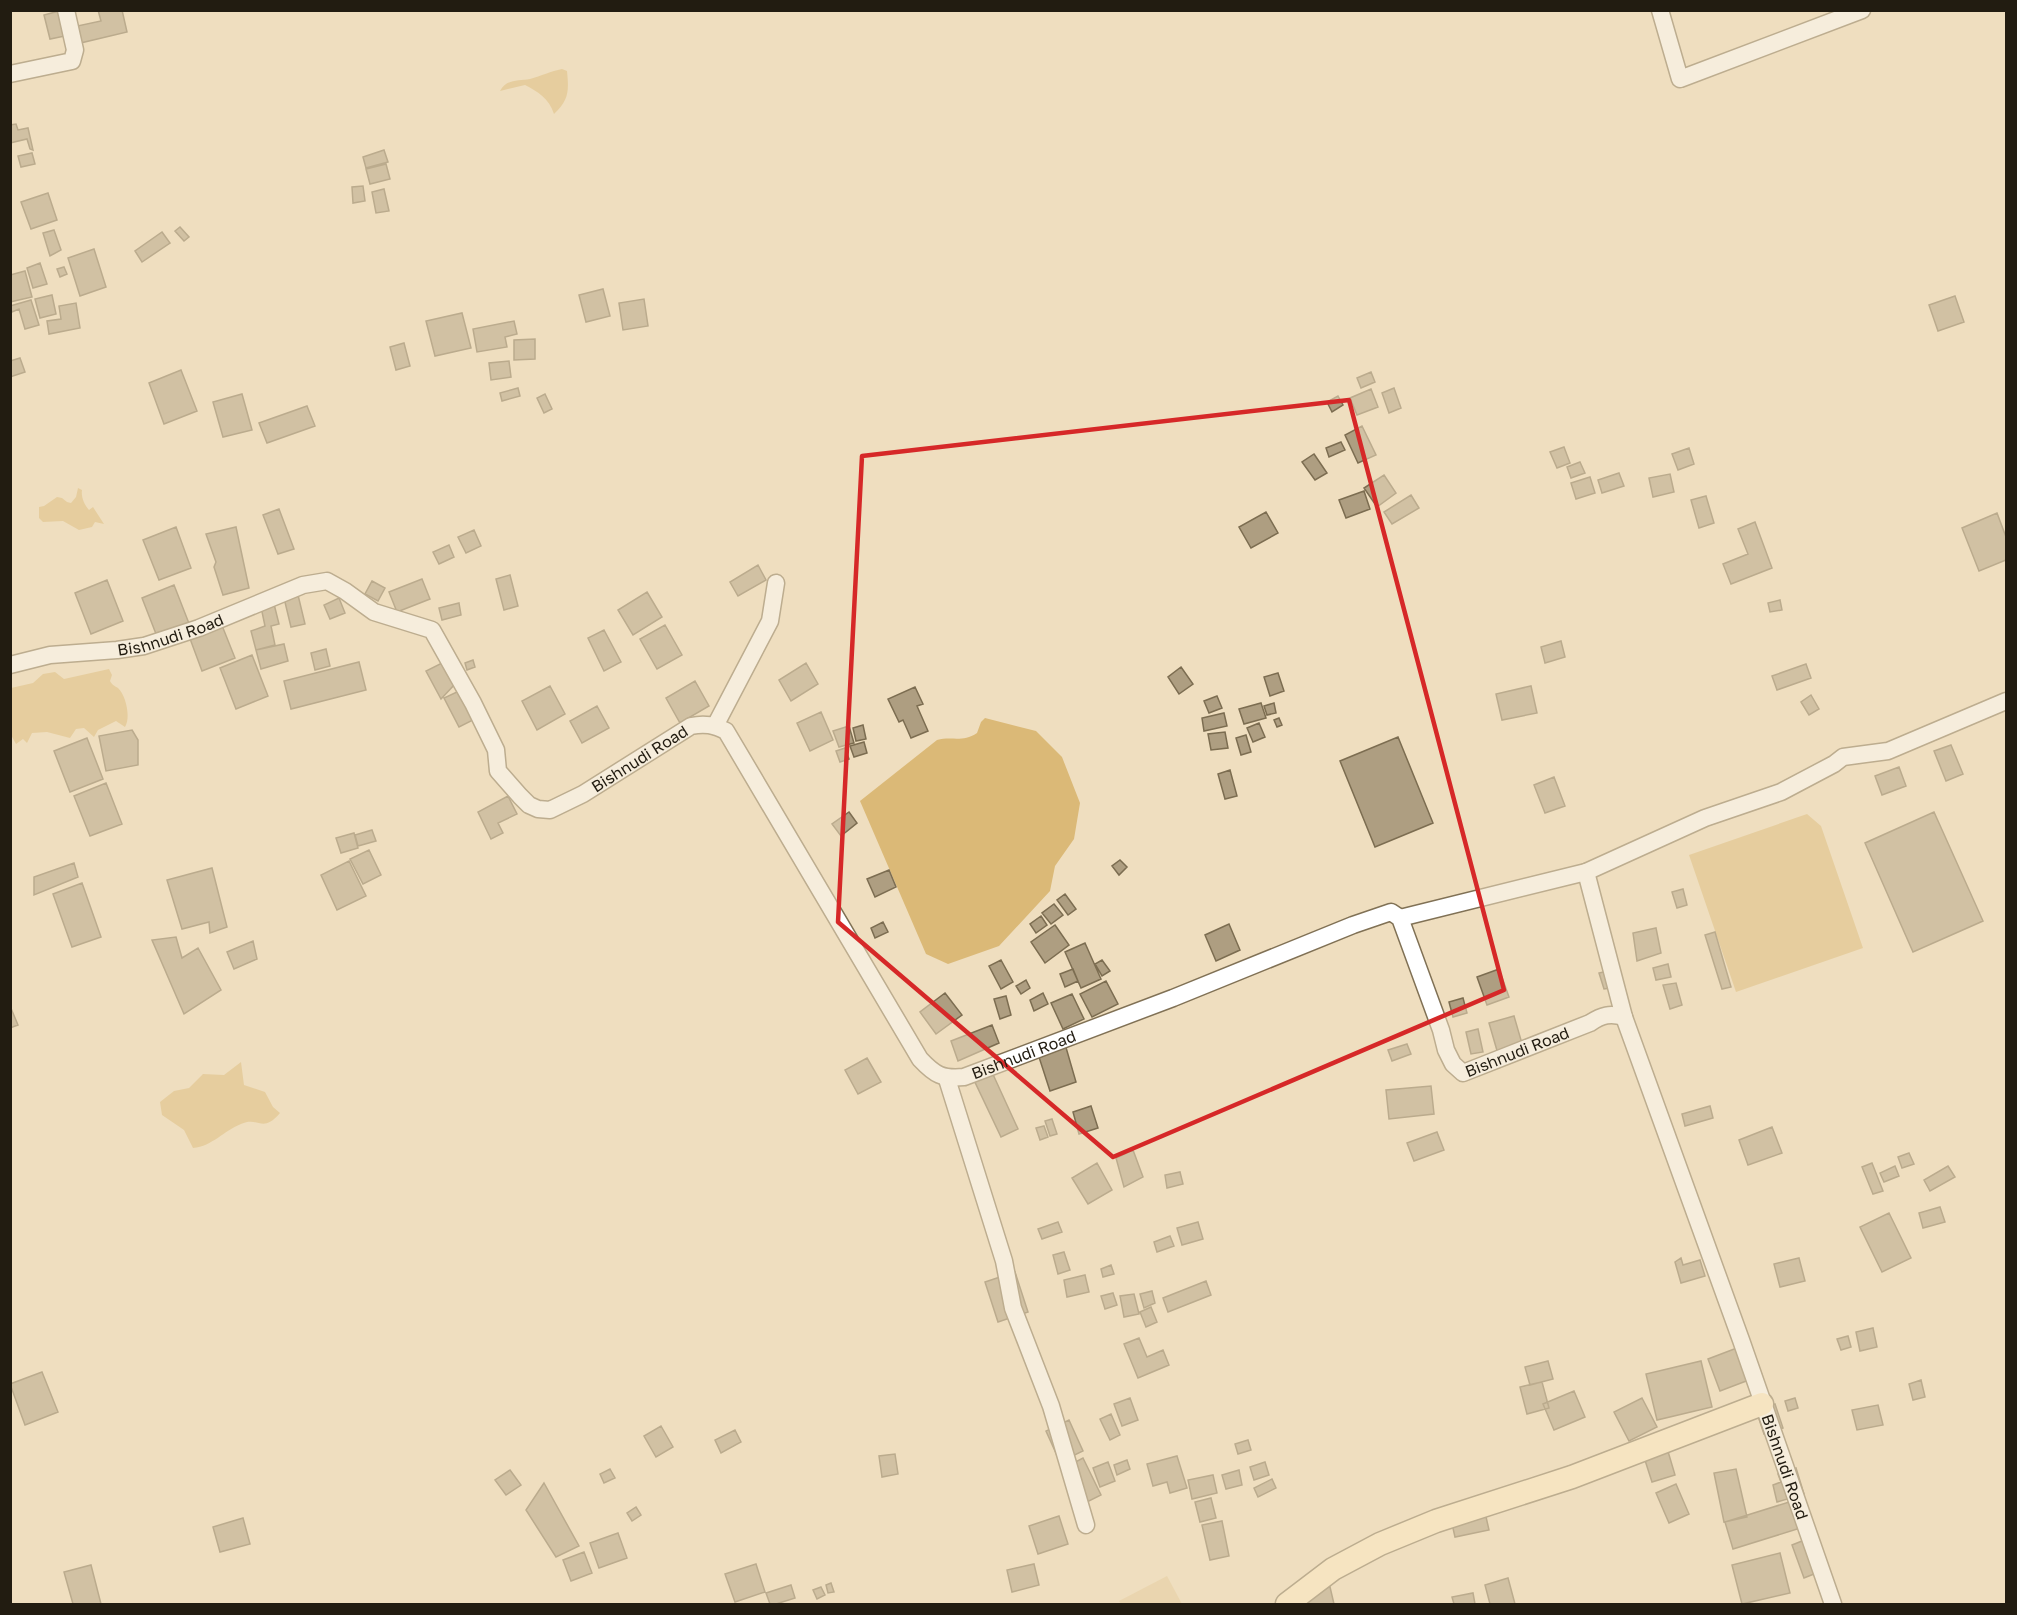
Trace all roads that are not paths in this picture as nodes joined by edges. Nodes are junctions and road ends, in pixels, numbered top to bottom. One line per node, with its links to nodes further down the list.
1 (66, 10): 4 (street)
2 (1659, 10): 3 (street)
3 (1862, 10)
4 (10, 74)
5 (776, 583): 8 (street)
6 (10, 665): 8 (street, Bishnudi Road)
7 (2007, 701): 9 (street)
8 (715, 726): 12 (street)
9 (1586, 872): 10 (street); 11 (street)
10 (1400, 918): 11 (street, Bishnudi Road); 12 (street, Bishnudi Road)
11 (1624, 1017): 13 (street, Bishnudi Road)
12 (947, 1079): 14 (street)
13 (1762, 1404): 15 (street); 16 (street, Bishnudi Road)
14 (1086, 1525)
15 (1287, 1605)
16 (1833, 1605)

